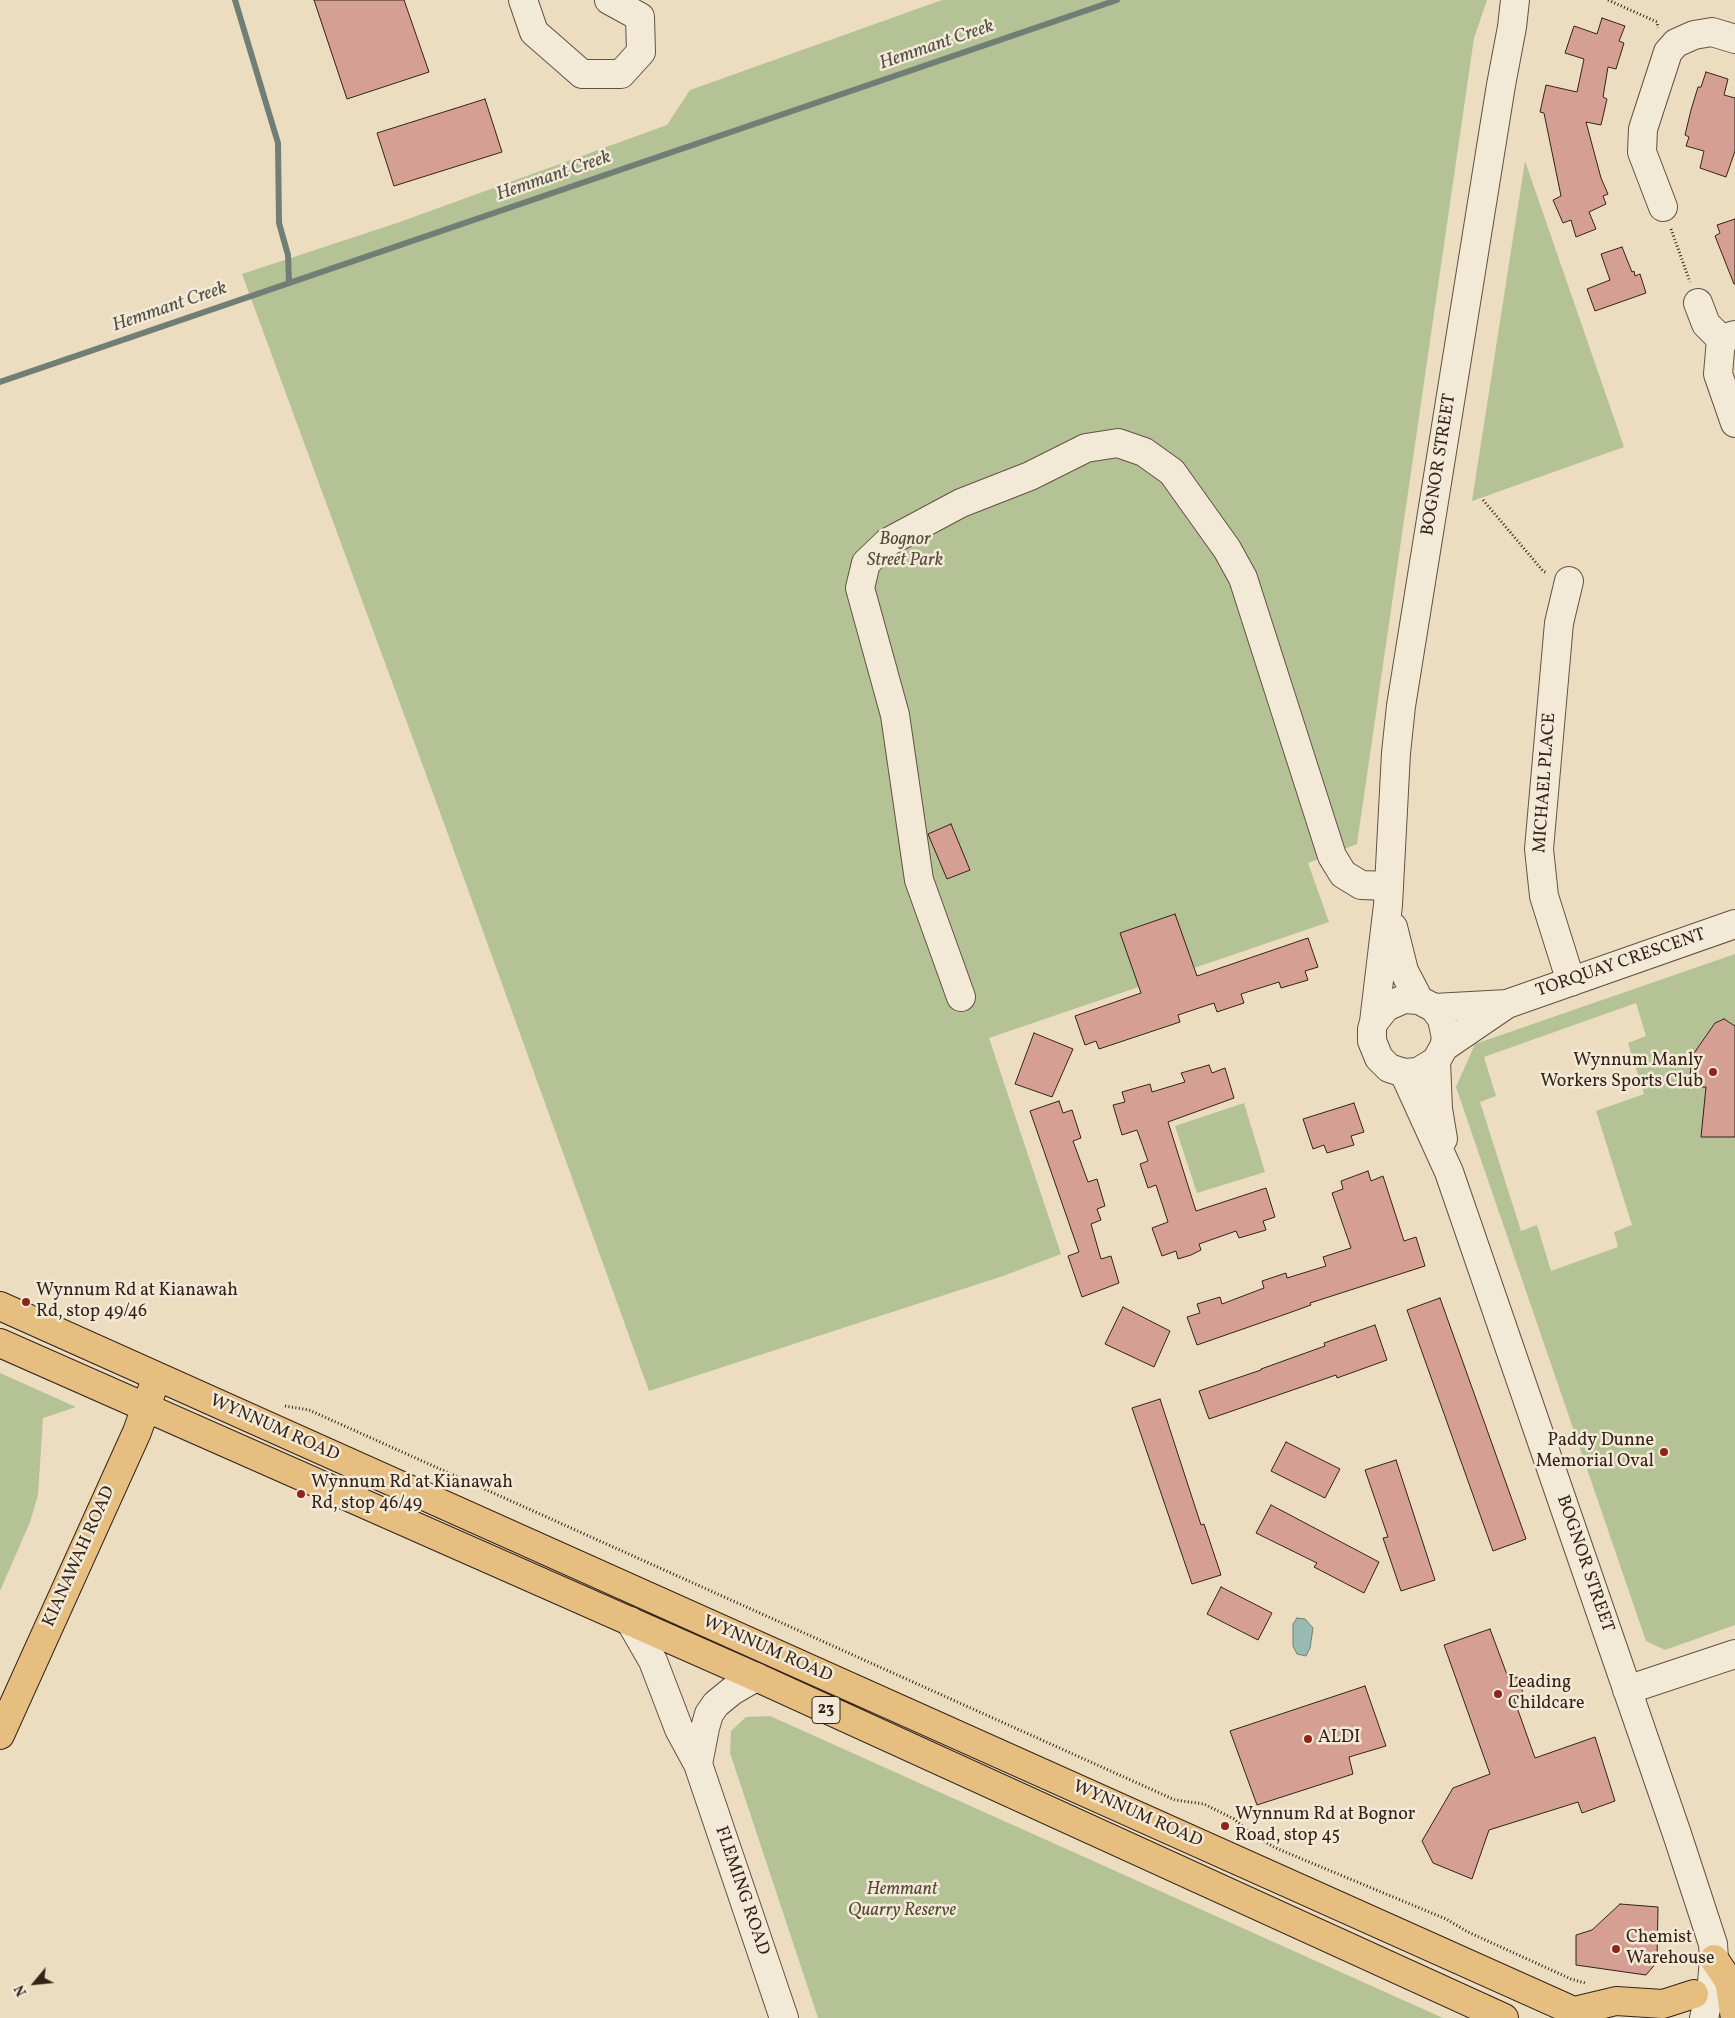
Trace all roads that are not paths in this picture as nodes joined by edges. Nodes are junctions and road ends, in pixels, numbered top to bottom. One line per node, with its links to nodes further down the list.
1 (523, 0): 2 (street)
2 (609, 0)
3 (1515, 0): 5 (street, BOGNOR STREET)
4 (1525, 0): 5 (street, BOGNOR STREET)
5 (1512, 28): 12 (street, BOGNOR STREET)
6 (1735, 39): 7 (street)
7 (1663, 207)
8 (1698, 303): 9 (street)
9 (1728, 337): 10 (street)
10 (1735, 423)
11 (1569, 581): 14 (street, MICHAEL PLACE)
12 (1388, 896): 15 (street); 16 (street, BOGNOR STREET); 18 (street, BOGNOR STREET)
13 (1735, 924): 14 (street, TORQUAY CRESCENT)
14 (1571, 982): 17 (street, TORQUAY CRESCENT)
15 (962, 997)
16 (1426, 1004): 17 (street, TORQUAY CRESCENT); 18 (street); 19 (street, BOGNOR STREET)
17 (1508, 1004): 19 (street, TORQUAY CRESCENT)
18 (1374, 1022): 20 (street, BOGNOR STREET)
19 (1440, 1054): 20 (street); 21 (street, BOGNOR STREET)
20 (1404, 1073): 21 (street, BOGNOR STREET)
21 (1449, 1172): 29 (street, BOGNOR STREET)
22 (0, 1306): 24 (main road, WYNNUM ROAD / 23)
23 (0, 1342): 25 (main road, WYNNUM ROAD / 23)
24 (157, 1377): 25 (main road, KIANAWAH ROAD); 35 (main road, WYNNUM ROAD / 23)
25 (145, 1408): 26 (main road, WYNNUM ROAD / 23); 30 (main road, KIANAWAH ROAD)
26 (630, 1621): 28 (main road, WYNNUM ROAD / 23); 31 (street, FLEMING ROAD)
27 (1735, 1654): 29 (street)
28 (756, 1677): 31 (street, FLEMING ROAD); 37 (main road, WYNNUM ROAD / 23)
29 (1628, 1690): 32 (street, BOGNOR STREET)
30 (0, 1735)
31 (698, 1764): 36 (street, FLEMING ROAD)
32 (1699, 1900): 33 (street, BOGNOR STREET); 34 (street, BOGNOR STREET)
33 (1714, 1959): 34 (street, BOGNOR STREET); 38 (main road)
34 (1694, 2010): 35 (main road)
35 (1581, 2015)
36 (784, 2018)
37 (1504, 2018)
38 (1735, 2018)

